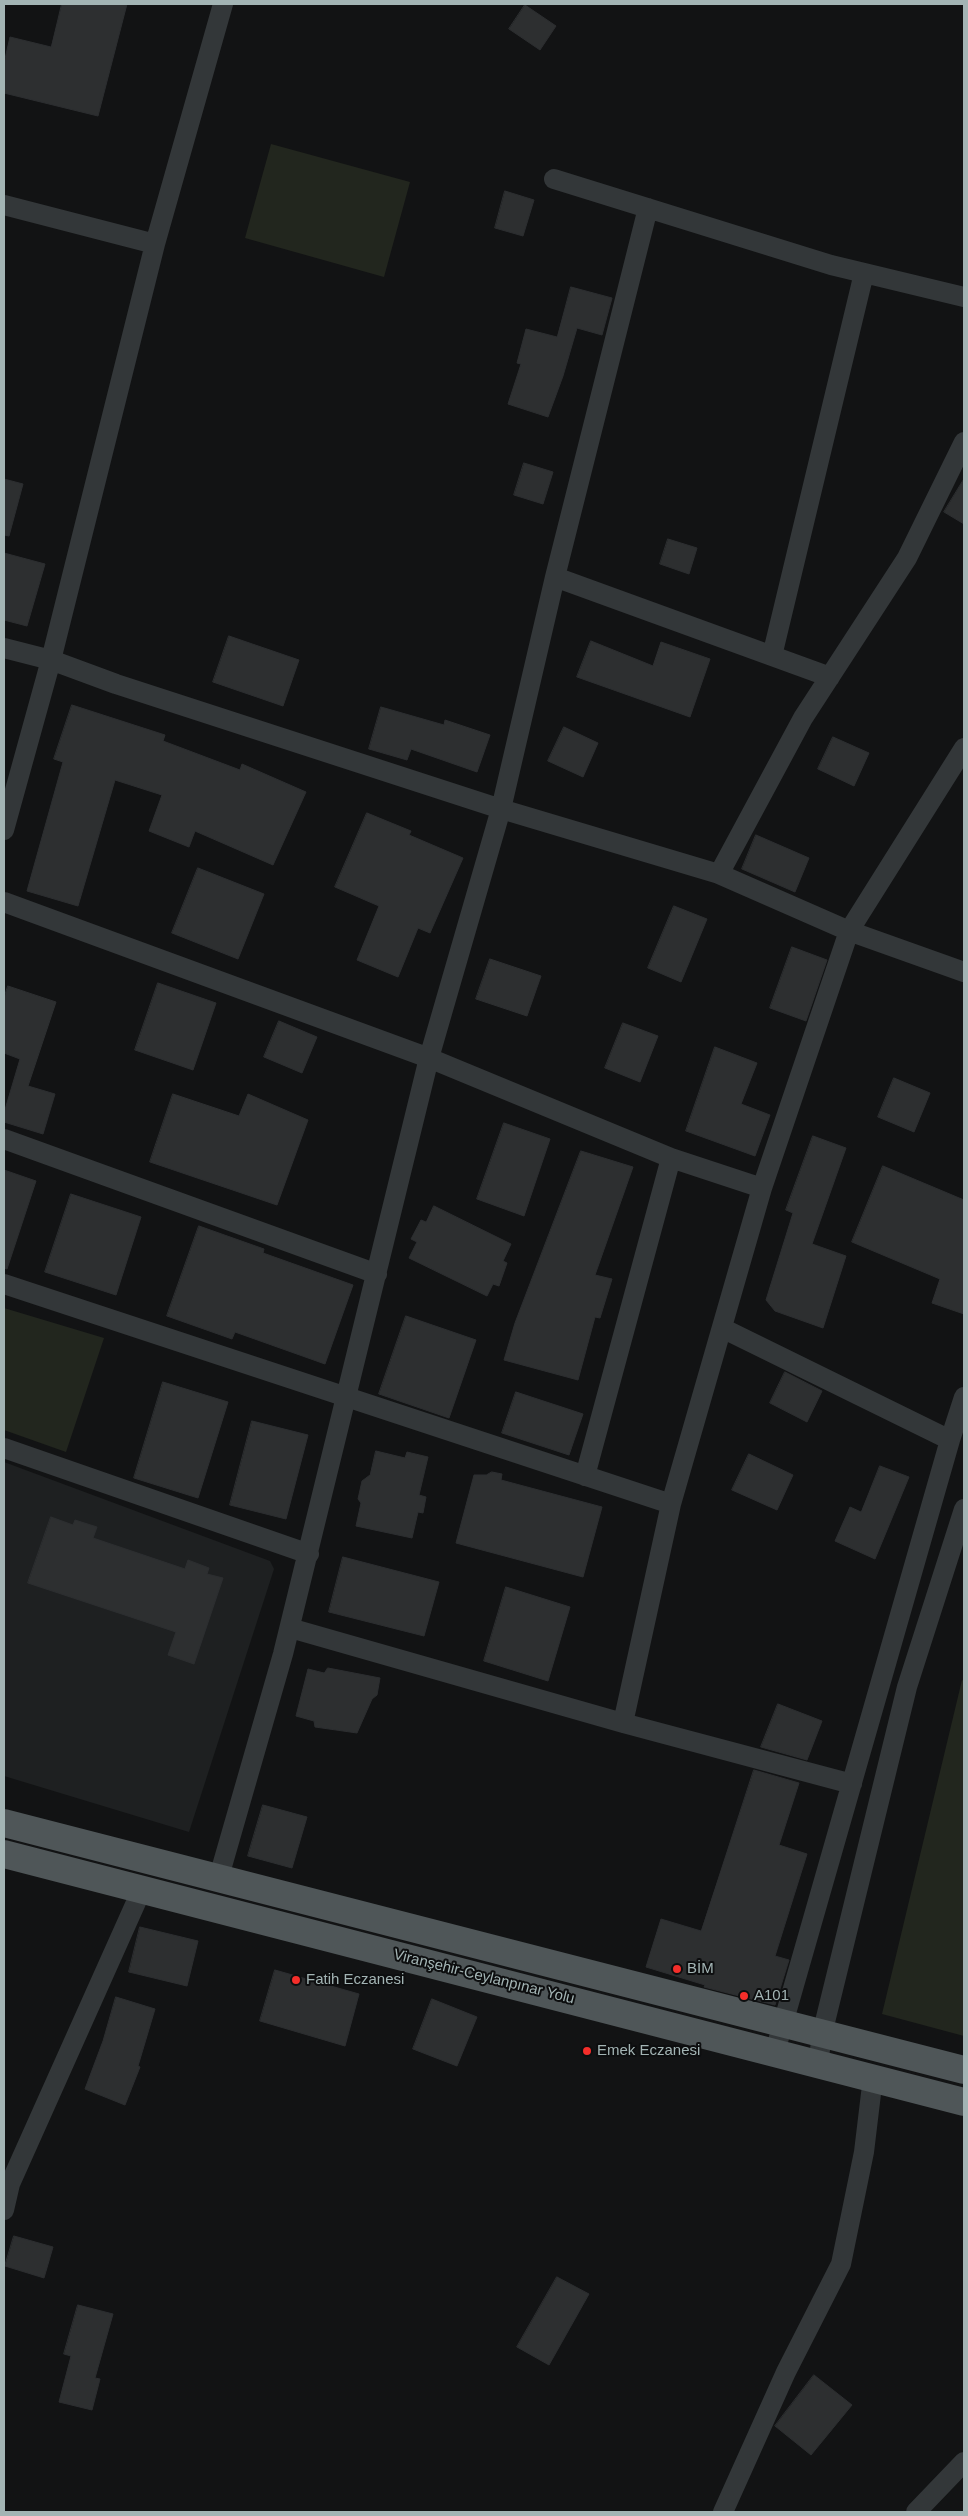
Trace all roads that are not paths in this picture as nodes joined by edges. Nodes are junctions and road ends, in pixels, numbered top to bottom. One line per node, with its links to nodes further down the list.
1 (223, 4): 5 (street)
2 (554, 178): 4 (street)
3 (4, 205): 5 (street)
4 (648, 208): 6 (street); 9 (street)
5 (155, 244): 12 (street)
6 (864, 273): 7 (street); 11 (street)
7 (964, 297)
8 (964, 442): 13 (street)
9 (555, 577): 11 (street); 15 (street)
10 (4, 648): 12 (street)
11 (772, 656): 13 (street)
12 (51, 660): 15 (street); 16 (street)
13 (830, 677): 17 (street)
14 (964, 748): 19 (street)
15 (501, 809): 17 (street); 21 (street)
16 (4, 830)
17 (719, 874): 19 (street)
18 (4, 902): 21 (street)
19 (849, 931): 20 (street); 24 (street)
20 (964, 972)
21 (429, 1058): 23 (street); 25 (street)
22 (4, 1139): 25 (street)
23 (671, 1158): 24 (street); 32 (street)
24 (762, 1188): 27 (street)
25 (377, 1274): 29 (street)
26 (4, 1284): 29 (street)
27 (722, 1328): 30 (street); 33 (street)
28 (964, 1397): 30 (street)
29 (347, 1399): 32 (street); 35 (street)
30 (950, 1440): 38 (street)
31 (4, 1448): 35 (street)
32 (584, 1476): 33 (street)
33 (671, 1504): 37 (street)
34 (964, 1509): 44 (street)
35 (309, 1554): 36 (street)
36 (290, 1628): 37 (street); 41 (street)
37 (623, 1723): 38 (street)
38 (852, 1784): 43 (street)
39 (4, 1824): 41 (main road, Viranşehir-Ceylanpınar Yolu)
40 (4, 1854): 42 (main road, Viranşehir-Ceylanpınar Yolu)
41 (218, 1880): 43 (main road, Viranşehir-Ceylanpınar Yolu)
42 (142, 1889): 45 (main road, Viranşehir-Ceylanpınar Yolu); 50 (street)
43 (783, 2025): 44 (main road, Viranşehir-Ceylanpınar Yolu); 45 (street)
44 (822, 2034): 46 (street); 47 (main road, Viranşehir-Ceylanpınar Yolu)
45 (774, 2055): 46 (main road, Viranşehir-Ceylanpınar Yolu)
46 (818, 2065): 48 (main road, Viranşehir-Ceylanpınar Yolu)
47 (964, 2070)
48 (873, 2078): 49 (main road, Viranşehir-Ceylanpınar Yolu); 52 (street)
49 (964, 2102)
50 (4, 2210)
51 (964, 2462): 53 (street)
52 (723, 2512)
53 (916, 2512)

